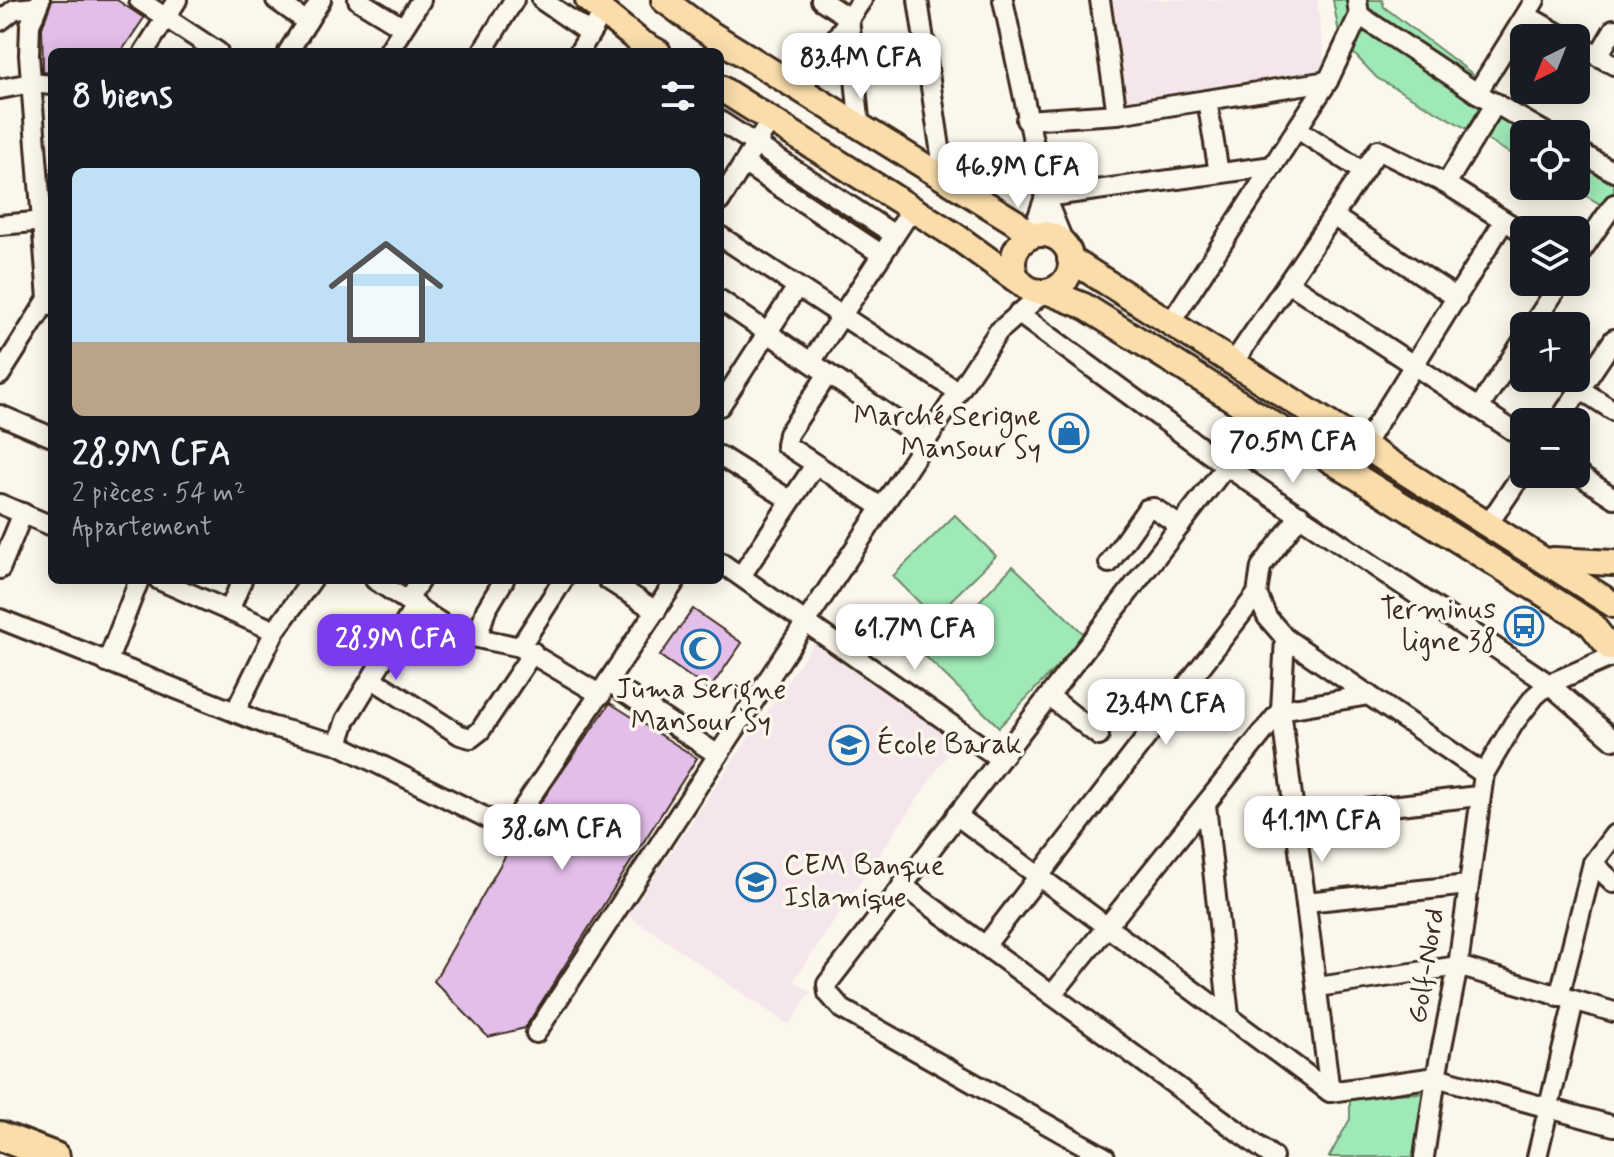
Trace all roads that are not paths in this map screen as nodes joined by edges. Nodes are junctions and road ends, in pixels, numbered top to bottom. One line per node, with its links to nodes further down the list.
1 (139, 0): 19 (street)
2 (177, 0): 19 (street)
3 (276, 0): 22 (street)
4 (321, 0): 22 (street)
5 (358, 0): 24 (street)
6 (421, 0): 24 (street)
7 (514, 0): 30 (street)
8 (542, 0): 18 (street)
9 (664, 0): 38 (main road)
10 (821, 0): 20 (street)
11 (862, 0): 20 (street)
12 (918, 0): 58 (street)
13 (1003, 0): 45 (street)
14 (1100, 0): 43 (street)
15 (38, 4): 21 (street); 35 (street)
16 (1358, 8): 34 (street); 40 (street)
17 (1531, 8): 23 (street); 40 (street)
18 (594, 15): 31 (street); 32 (main road)
19 (166, 18): 26 (street); 27 (street)
20 (849, 18): 38 (street); 48 (street)
21 (0, 21)
22 (307, 22): 28 (street)
23 (1550, 24)
24 (402, 27): 29 (street)
25 (1614, 29): 33 (street)
26 (147, 48)
27 (212, 48)
28 (291, 48)
29 (390, 48)
30 (484, 48)
31 (581, 48)
32 (651, 48)
33 (1606, 61)
34 (1328, 81): 41 (street); 49 (street)
35 (31, 83): 36 (street); 37 (street); 54 (street)
36 (48, 85)
37 (0, 89)
38 (800, 90): 48 (main road)
39 (724, 91): 44 (main road)
40 (1477, 93): 42 (street)
41 (1207, 100): 43 (street); 57 (street)
42 (1496, 103): 46 (street); 59 (street)
43 (1117, 114): 45 (street)
44 (771, 120): 50 (street); 63 (main road)
45 (1026, 120): 61 (street)
46 (1525, 120)
47 (724, 124): 50 (street)
48 (860, 129): 58 (main road)
49 (1299, 130): 53 (street); 55 (street)
50 (757, 145): 52 (street); 69 (street)
51 (1590, 158): 56 (street)
52 (745, 164): 60 (street); 75 (street)
53 (1273, 166): 57 (street); 84 (street)
54 (46, 168): 65 (street)
55 (1362, 171): 59 (street); 64 (street)
56 (1614, 172)
57 (1219, 173): 61 (street)
58 (945, 181): 70 (main road)
59 (1446, 184): 66 (street)
60 (724, 195)
61 (1045, 197): 70 (street); 74 (street)
62 (1614, 204): 72 (street)
63 (912, 209): 69 (street); 78 (main road)
64 (1333, 216): 76 (street); 79 (street)
65 (45, 221): 67 (street); 73 (street)
66 (1504, 221): 68 (street); 79 (street)
67 (0, 225)
68 (1510, 225)
69 (893, 234): 75 (street)
70 (1031, 236): 74 (main road); 78 (main road)
71 (724, 239): 77 (street)
72 (1590, 239)
73 (48, 240)
74 (1068, 253): 78 (main road); 84 (main road)
75 (881, 254): 83 (street)
76 (1289, 283): 90 (street); 91 (street)
77 (797, 287): 83 (street); 86 (street)
78 (1033, 288): 82 (street); 85 (street); 145 (main road)
79 (1457, 298): 91 (street)
80 (724, 303): 86 (street)
81 (48, 305): 94 (street)
82 (1018, 313): 85 (street); 107 (street)
83 (839, 317): 89 (street); 95 (street)
84 (1169, 325): 90 (main road)
85 (998, 332): 95 (street)
86 (768, 333): 89 (street); 97 (street)
87 (1614, 339): 93 (street)
88 (1510, 360): 98 (street)
89 (811, 362): 92 (street)
90 (1233, 363): 104 (main road)
91 (1414, 366): 98 (street); 104 (street)
92 (828, 374): 103 (street); 106 (street)
93 (1590, 374)
94 (0, 375)
95 (957, 391): 103 (street)
96 (1585, 392): 99 (street)
97 (724, 399)
98 (1479, 408): 101 (street)
99 (1614, 411)
100 (0, 415): 102 (street)
101 (1510, 429)
102 (48, 435)
103 (926, 441): 113 (street)
104 (1364, 445): 116 (main road)
105 (724, 459): 111 (street)
106 (815, 465): 111 (street); 113 (street)
107 (1226, 466): 115 (street); 118 (street)
108 (1590, 482): 110 (street)
109 (1513, 488): 116 (street)
110 (1614, 498)
111 (790, 500): 124 (street)
112 (0, 504): 114 (street)
113 (881, 507): 141 (street)
114 (23, 513): 117 (street); 123 (street)
115 (1300, 515): 135 (street); 149 (street)
116 (1489, 523): 119 (main road)
117 (48, 524)
118 (1180, 526): 120 (street); 152 (street)
119 (1547, 560): 121 (main road); 137 (main road)
120 (1109, 563)
121 (1614, 563)
122 (724, 565): 124 (street)
123 (0, 569)
124 (741, 576): 141 (street)
125 (134, 584): 147 (street)
126 (168, 584): 138 (street)
127 (240, 584): 138 (street)
128 (309, 584): 142 (street)
129 (382, 584): 136 (street)
130 (419, 584): 136 (street)
131 (502, 584): 143 (street)
132 (561, 584): 146 (street)
133 (614, 584): 139 (street)
134 (673, 584): 139 (street)
135 (1257, 594): 144 (street); 167 (street)
136 (412, 602): 143 (street); 148 (street)
137 (1614, 605)
138 (229, 611): 142 (street)
139 (656, 611): 150 (street)
140 (0, 619): 147 (street)
141 (806, 620): 158 (street); 159 (street)
142 (275, 631): 154 (street)
143 (478, 635): 146 (street)
144 (1285, 638): 151 (street); 153 (street)
145 (1613, 647): 149 (street, Golf-Nord)
146 (526, 649): 148 (street); 150 (street)
147 (107, 663): 154 (street)
148 (374, 680): 157 (street)
149 (1549, 684): 156 (street); 160 (street, Golf-Nord)
150 (605, 688): 157 (street); 158 (street)
151 (1369, 695): 153 (street); 160 (street)
152 (1049, 696): 155 (street); 159 (street)
153 (1281, 710): 162 (street); 164 (street)
154 (235, 712): 157 (street)
155 (1099, 736)
156 (1614, 740)
157 (338, 744)
158 (718, 755): 180 (street)
159 (1000, 759): 163 (street)
160 (1484, 774): 161 (street, Golf-Nord)
161 (1478, 796): 164 (street); 170 (street, Golf-Nord)
162 (1206, 805): 172 (street); 179 (street)
163 (956, 815): 167 (street); 169 (street)
164 (1295, 817): 171 (street)
165 (1614, 835): 166 (street)
166 (1593, 863): 168 (street); 177 (street)
167 (1041, 877): 172 (street); 173 (street)
168 (1614, 883)
169 (902, 885): 173 (street); 187 (street)
170 (1468, 885): 171 (street); 174 (street, Golf-Nord)
171 (1306, 902): 175 (street)
172 (1108, 927): 176 (street); 179 (street)
173 (985, 946): 176 (street)
174 (1458, 966): 175 (street); 177 (street); 181 (street, Golf-Nord)
175 (1318, 987): 182 (street)
176 (1052, 995): 188 (street)
177 (1566, 999): 178 (street); 183 (street)
178 (1614, 1012)
179 (1229, 1016): 182 (street)
180 (536, 1033)
181 (1436, 1077): 182 (street); 183 (street); 189 (street, Golf-Nord)
182 (1330, 1092)
183 (1549, 1108): 184 (street); 190 (street)
184 (1614, 1126)
185 (0, 1136): 186 (highway)
186 (55, 1157)
187 (1105, 1157)
188 (1273, 1157)
189 (1424, 1157)
190 (1537, 1157)

